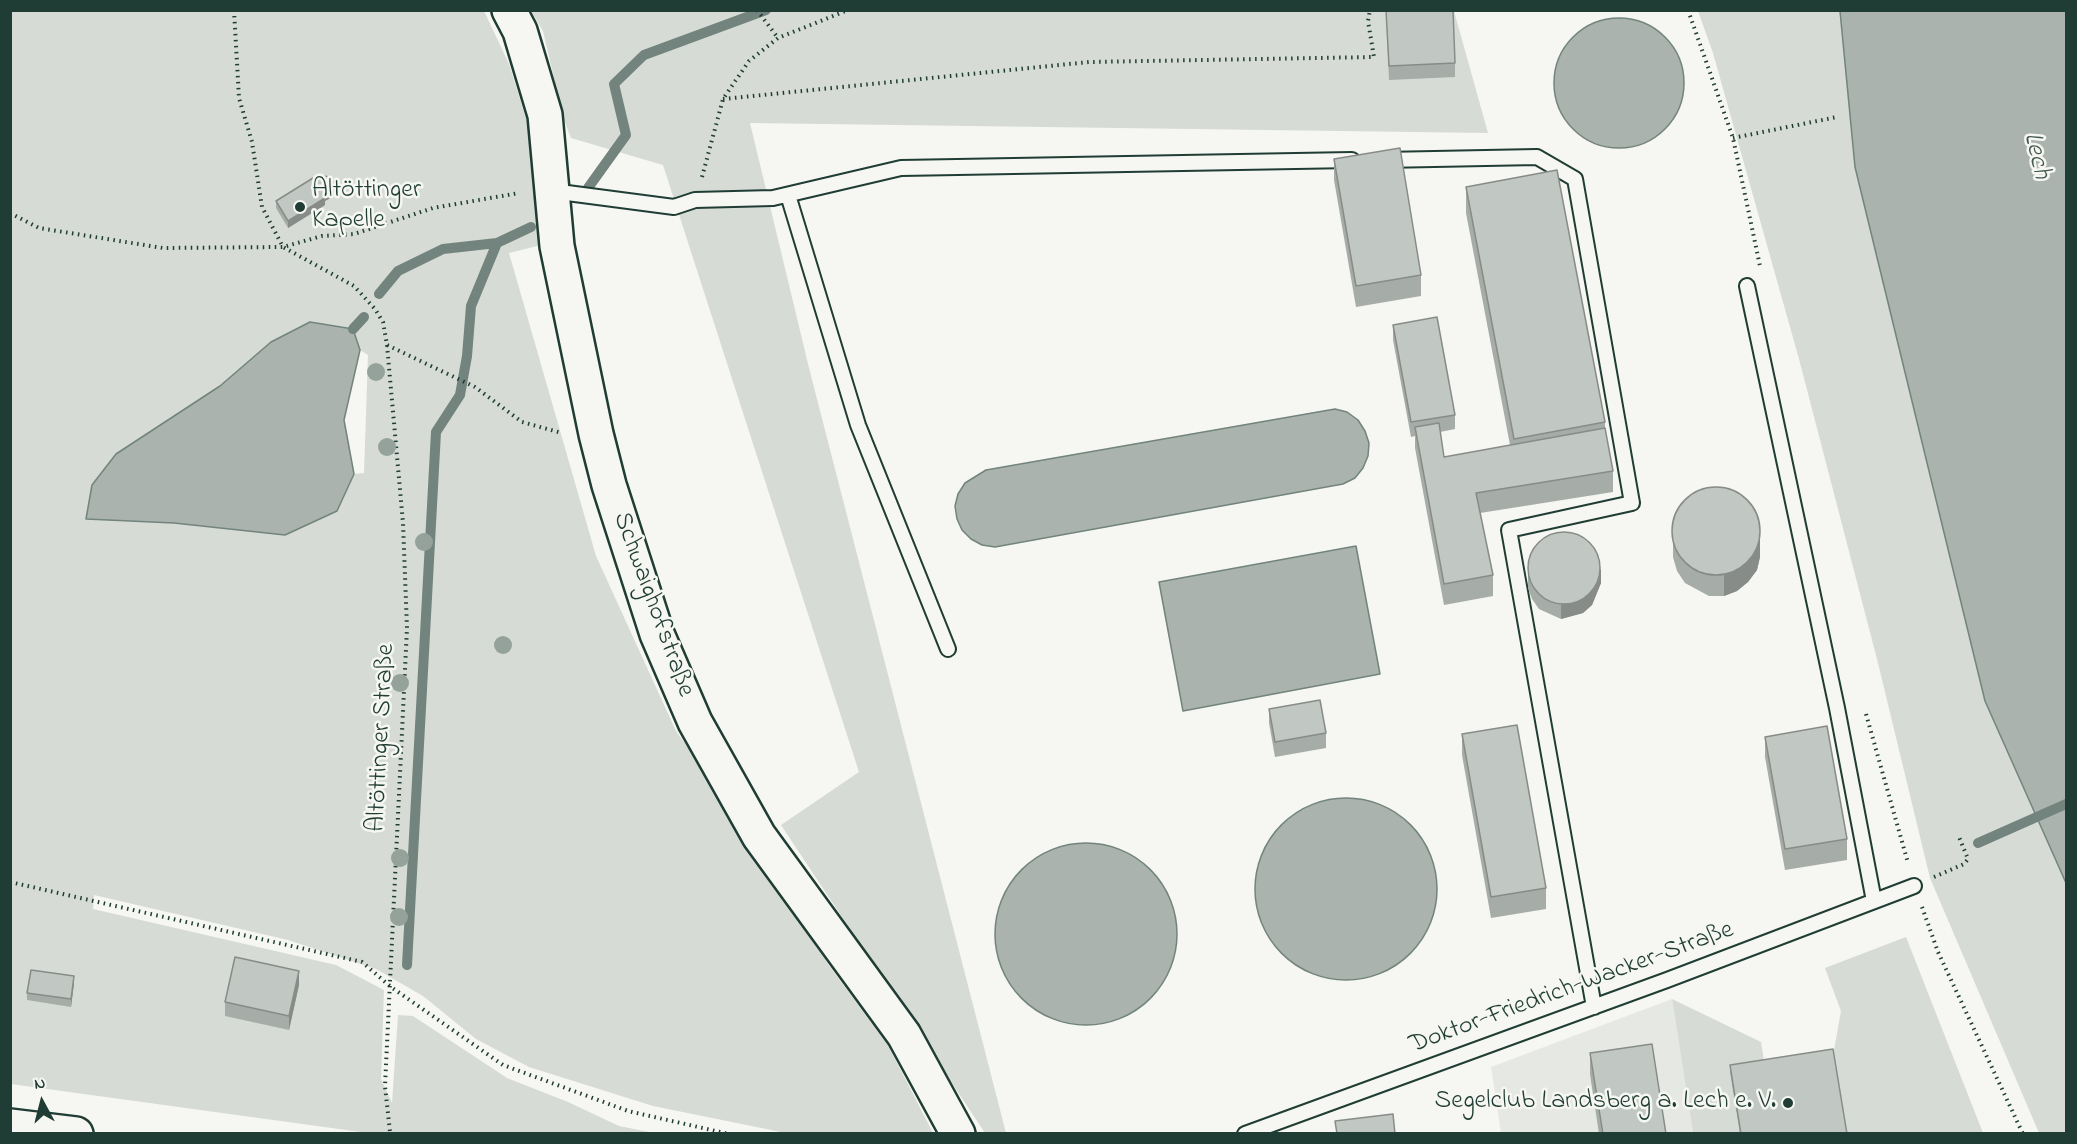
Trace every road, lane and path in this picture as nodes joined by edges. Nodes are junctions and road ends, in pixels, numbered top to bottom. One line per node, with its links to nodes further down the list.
1 (234, 10): 15 (path)
2 (509, 10): 11 (main road, Schwaighofstraße)
3 (757, 10): 7 (path)
4 (848, 10): 7 (path)
5 (1370, 10): 8 (path)
6 (1688, 10): 10 (path)
7 (778, 38): 8 (path)
8 (723, 99): 13 (path)
9 (1837, 117): 10 (path)
10 (1733, 138): 16 (path)
11 (552, 191): 13 (lane); 15 (path); 19 (main road, Schwaighofstraße)
12 (788, 195): 13 (lane); 20 (lane); 28 (lane)
13 (695, 200)
14 (10, 213): 15 (path)
15 (283, 247): 18 (path, Altöttinger Straße)
16 (1761, 273)
17 (1748, 286): 26 (lane)
18 (387, 345): 19 (path); 27 (path, Altöttinger Straße)
19 (596, 434): 33 (main road, Schwaighofstraße)
20 (948, 649)
21 (1865, 713): 25 (path)
22 (1959, 837): 23 (path)
23 (1943, 874)
24 (10, 882): 27 (path)
25 (1914, 886): 26 (lane, Doktor-Friedrich-Wacker-Straße); 35 (path)
26 (1874, 901): 28 (lane, Doktor-Friedrich-Wacker-Straße)
27 (391, 987): 30 (path, Altöttinger Straße); 32 (path)
28 (1594, 1007): 34 (lane, Doktor-Friedrich-Wacker-Straße)
29 (10, 1126): 31 (main road)
30 (390, 1132)
31 (76, 1134)
32 (729, 1134)
33 (958, 1134)
34 (1245, 1134)
35 (2023, 1134)

